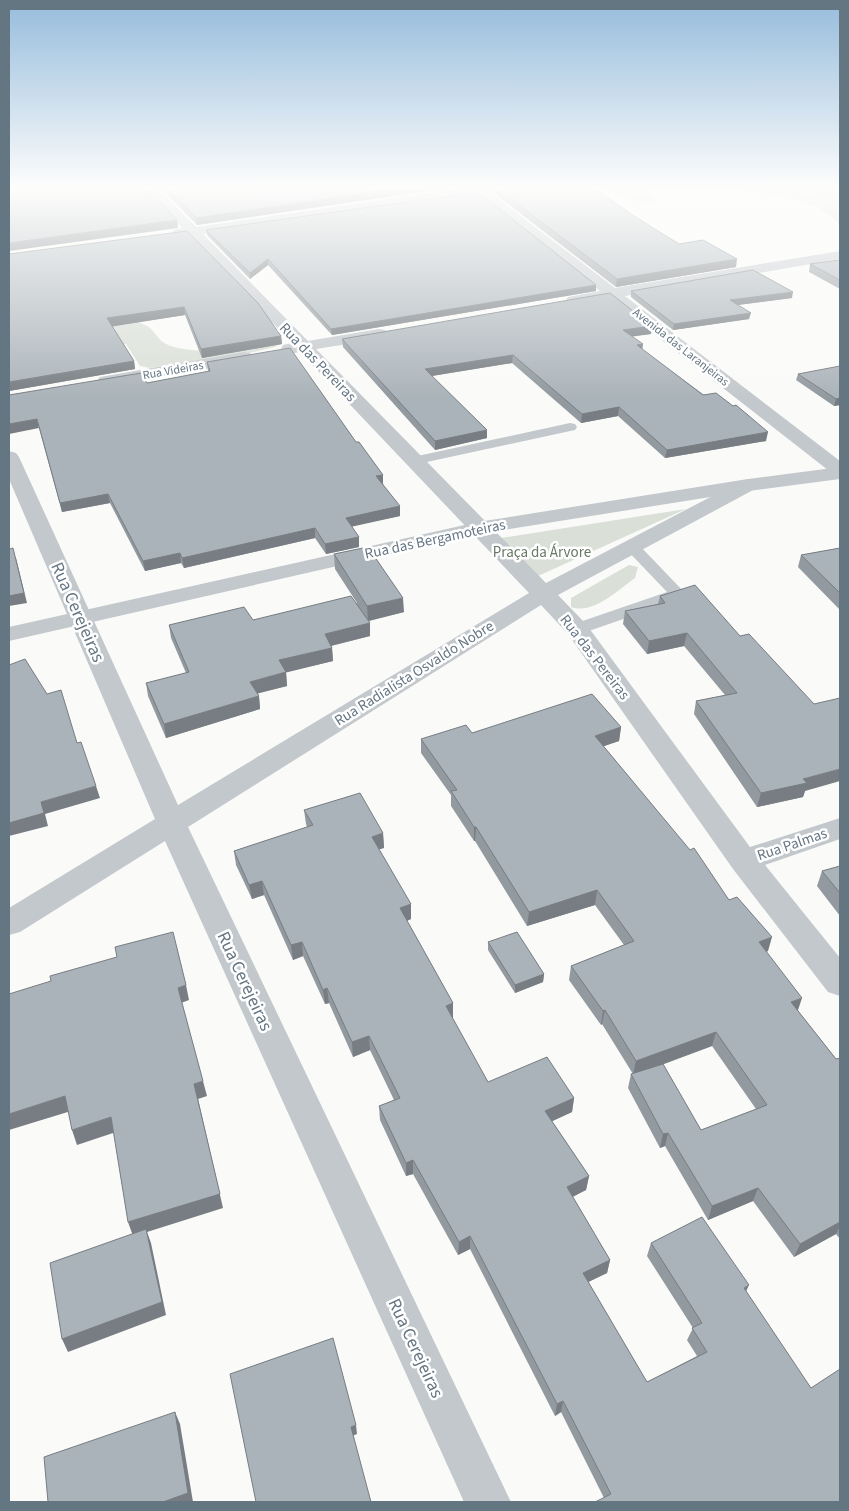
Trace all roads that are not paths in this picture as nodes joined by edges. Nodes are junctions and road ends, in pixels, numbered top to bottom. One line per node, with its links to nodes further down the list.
1 (217, 258): 7 (street, Rua das Pereiras)
2 (566, 258): 4 (street, Avenida das Laranjeiras)
3 (825, 258): 4 (street)
4 (612, 293): 5 (street); 12 (street, Avenida das Laranjeiras)
5 (556, 303)
6 (397, 330): 7 (street, Rua Videiras)
7 (303, 347): 8 (street, Rua Videiras); 11 (street, Rua das Pereiras)
8 (87, 384)
9 (570, 426): 11 (lane)
10 (9, 456): 17 (street, Rua Cerejeiras)
11 (413, 461): 14 (street, Rua das Pereiras)
12 (840, 471): 13 (street, Rua Radialista Osvaldo Nobre)
13 (748, 485): 14 (street, Rua das Bergamoteiras); 15 (street, Rua Radialista Osvaldo Nobre)
14 (478, 528): 16 (street, Rua das Pereiras); 17 (street, Rua das Bergamoteiras)
15 (632, 546): 16 (street, Rua Radialista Osvaldo Nobre); 18 (lane)
16 (543, 594): 18 (street, Rua das Pereiras); 20 (street, Rua Radialista Osvaldo Nobre)
17 (81, 617): 19 (street, Rua das Bergamoteiras); 20 (street, Rua Cerejeiras)
18 (576, 629): 22 (street, Rua das Pereiras)
19 (9, 634)
20 (171, 823): 23 (street, Rua Radialista Osvaldo Nobre); 25 (street, Rua Cerejeiras)
21 (840, 828): 22 (street, Rua Palmas)
22 (744, 861): 24 (street, Rua das Pereiras)
23 (9, 923)
24 (840, 982)
25 (488, 1502)

